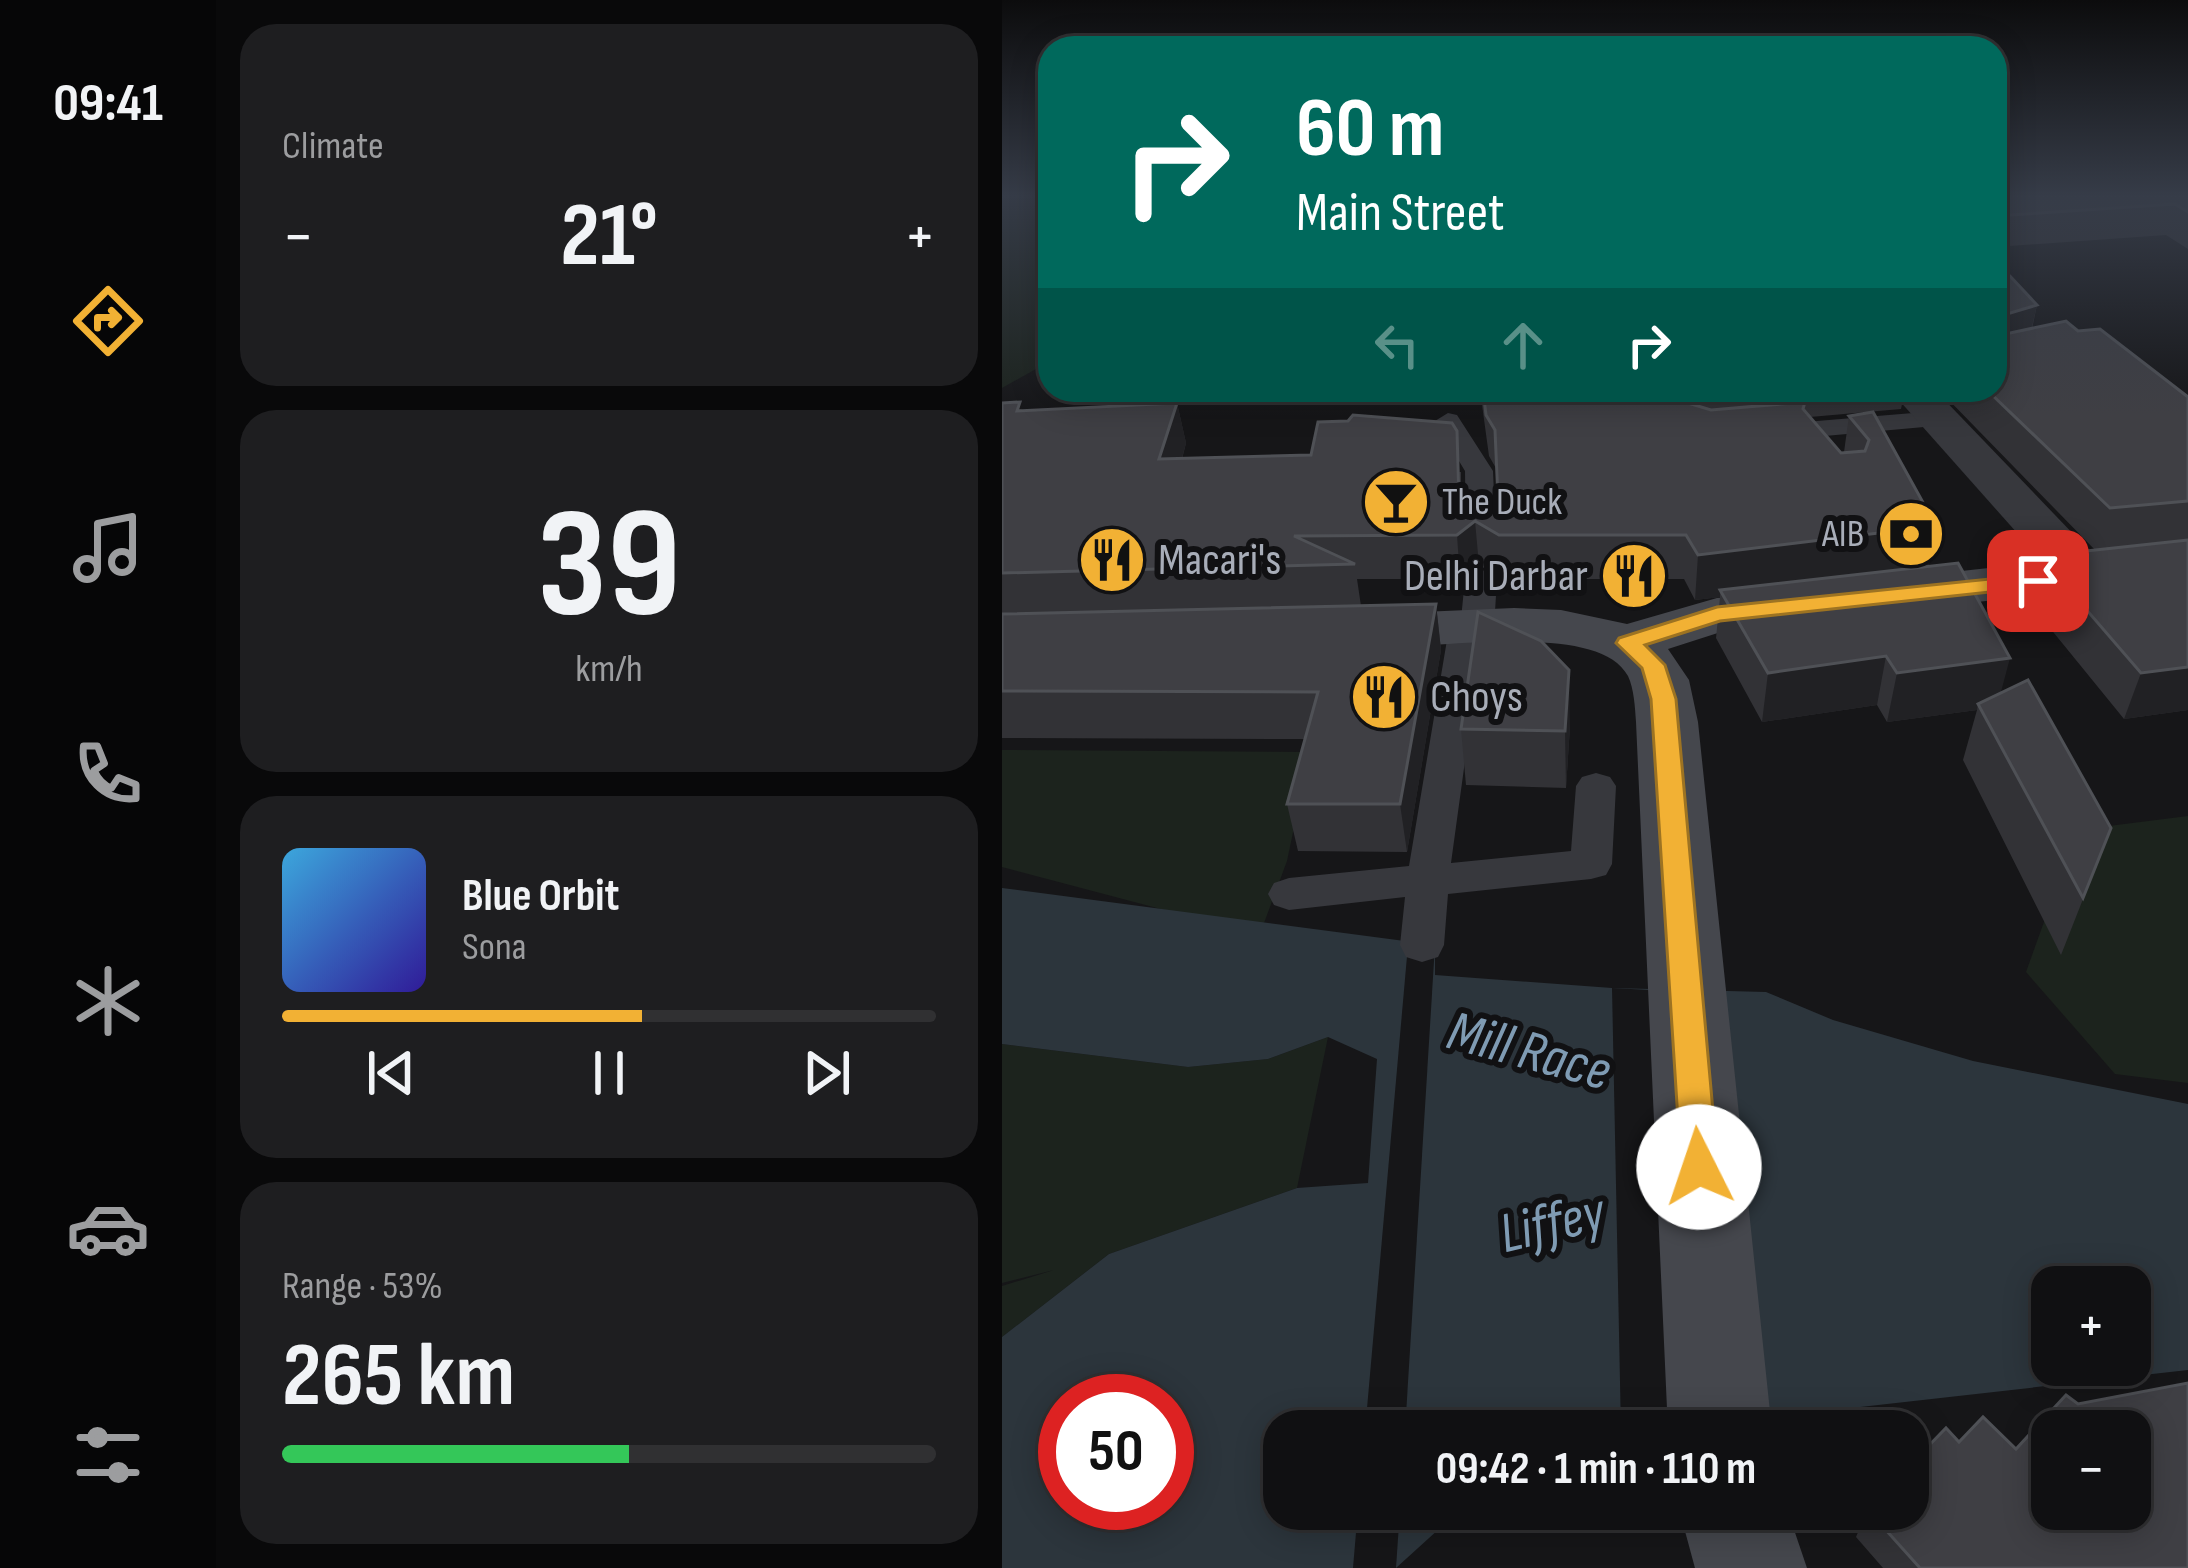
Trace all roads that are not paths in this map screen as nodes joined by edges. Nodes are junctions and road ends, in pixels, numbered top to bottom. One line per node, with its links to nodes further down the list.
1 (1933, 414): 3 (lane); 4 (lane); 7 (street)
2 (1448, 421): 5 (lane)
3 (1752, 434)
4 (1831, 466)
5 (1481, 542)
6 (2188, 562): 7 (main road)
7 (2084, 576): 10 (main road)
8 (1475, 612): 9 (main road); 10 (main road); 12 (lane)
9 (1307, 634)
10 (1628, 643): 15 (main road)
11 (1596, 786): 12 (lane)
12 (1428, 877): 13 (lane); 14 (lane)
13 (1289, 894)
14 (1422, 945)
15 (1718, 1410)
16 (1739, 1530): 17 (main road)
17 (1751, 1568)

